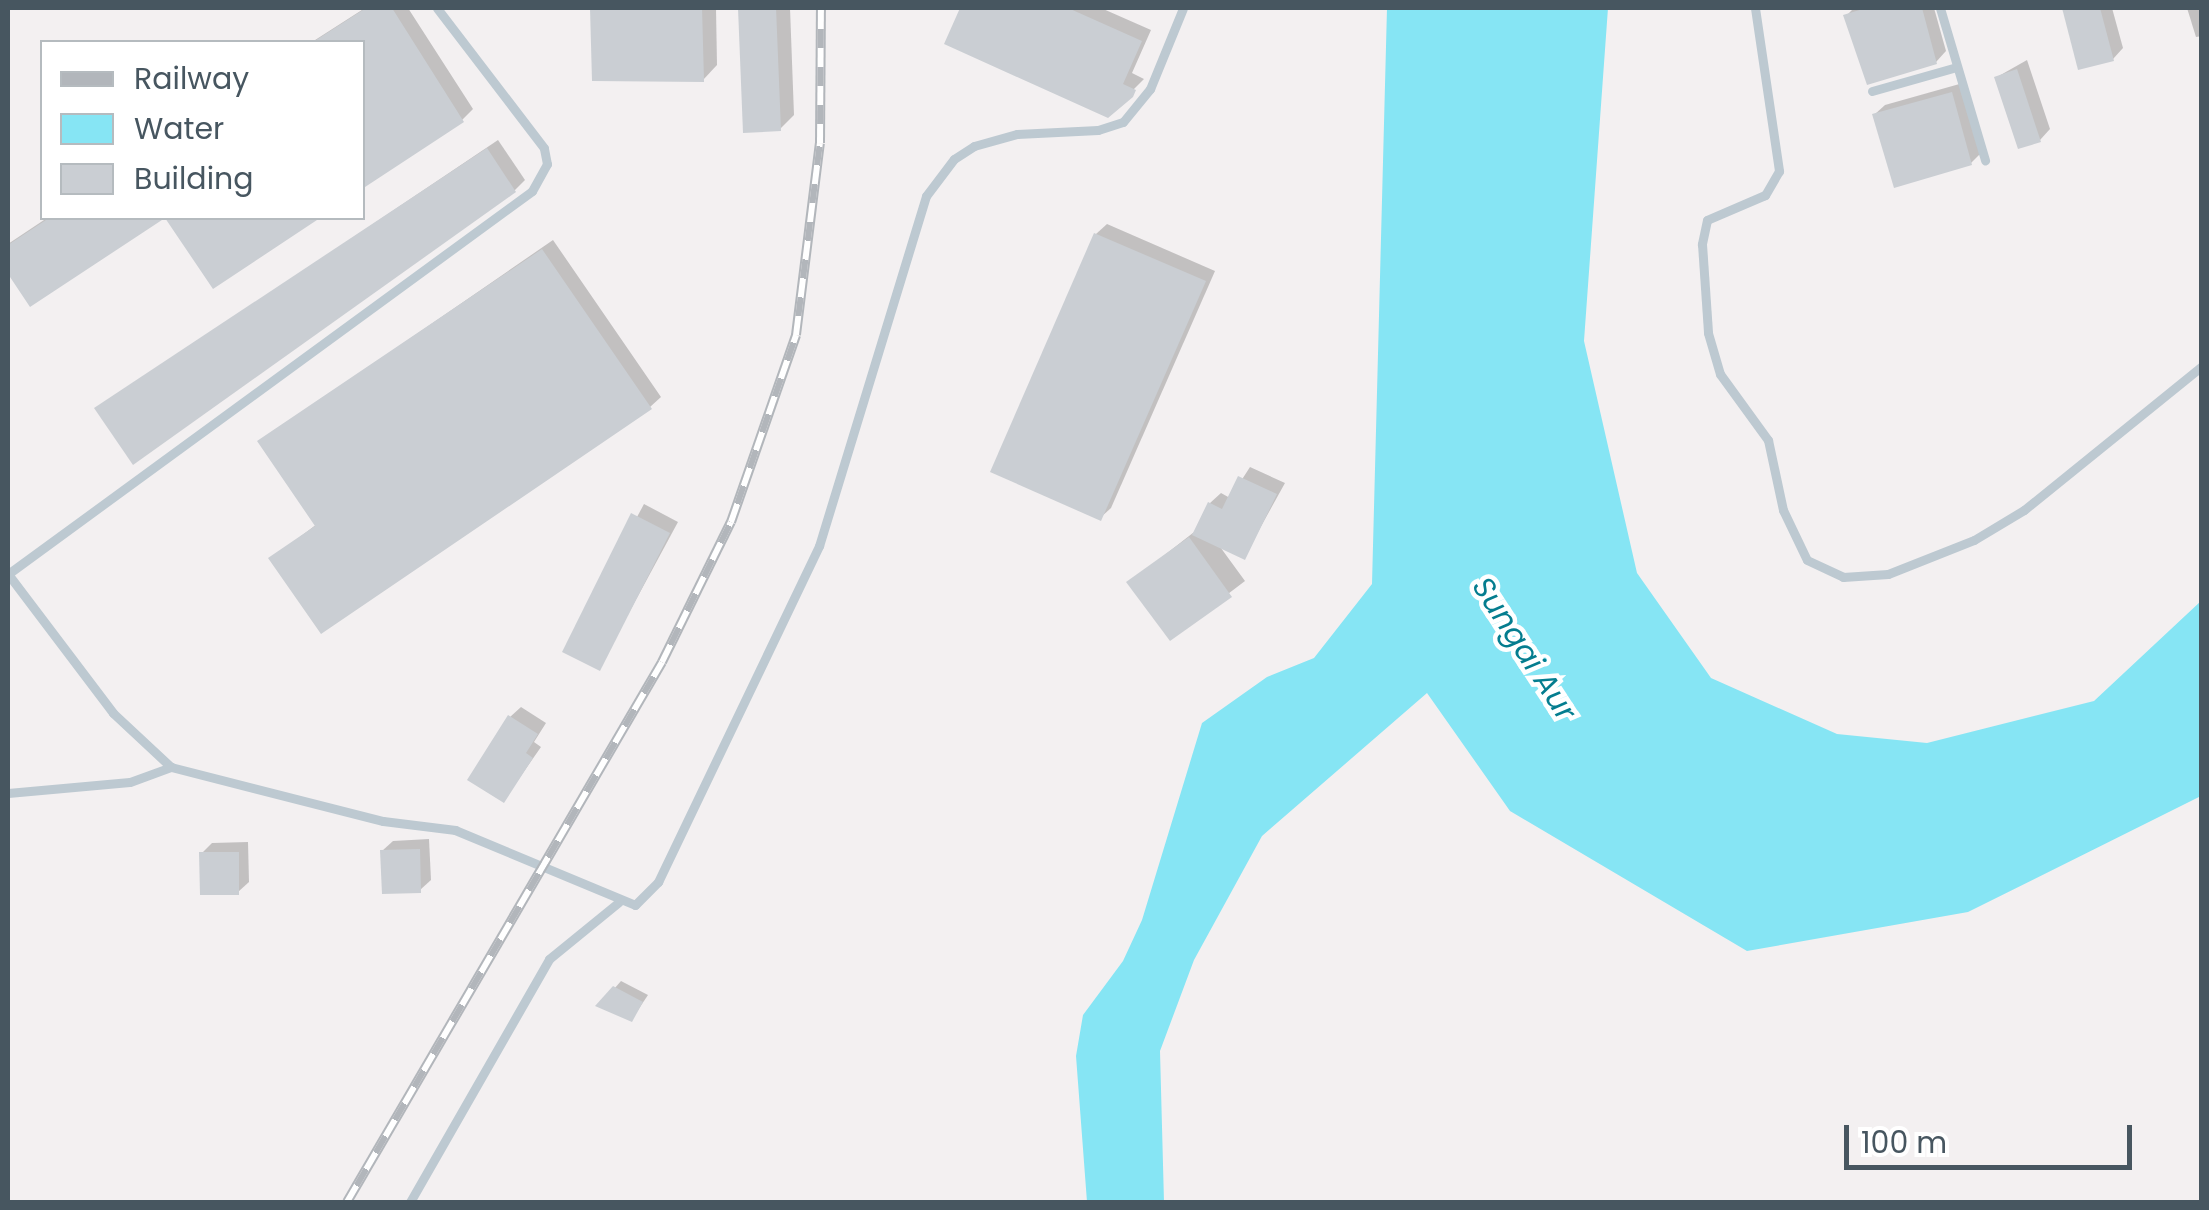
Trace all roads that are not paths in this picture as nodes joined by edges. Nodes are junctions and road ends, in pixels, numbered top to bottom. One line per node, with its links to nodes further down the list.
1 (438, 8): 9 (lane)
2 (1183, 8): 12 (lane)
3 (1754, 8): 8 (lane)
4 (1940, 8): 5 (lane)
5 (1957, 67): 6 (lane); 7 (lane)
6 (1872, 91)
7 (1985, 160)
8 (2202, 366)
9 (8, 574): 10 (lane)
10 (172, 768): 11 (lane); 12 (lane)
11 (8, 793)
12 (619, 902): 13 (lane)
13 (410, 1202)

